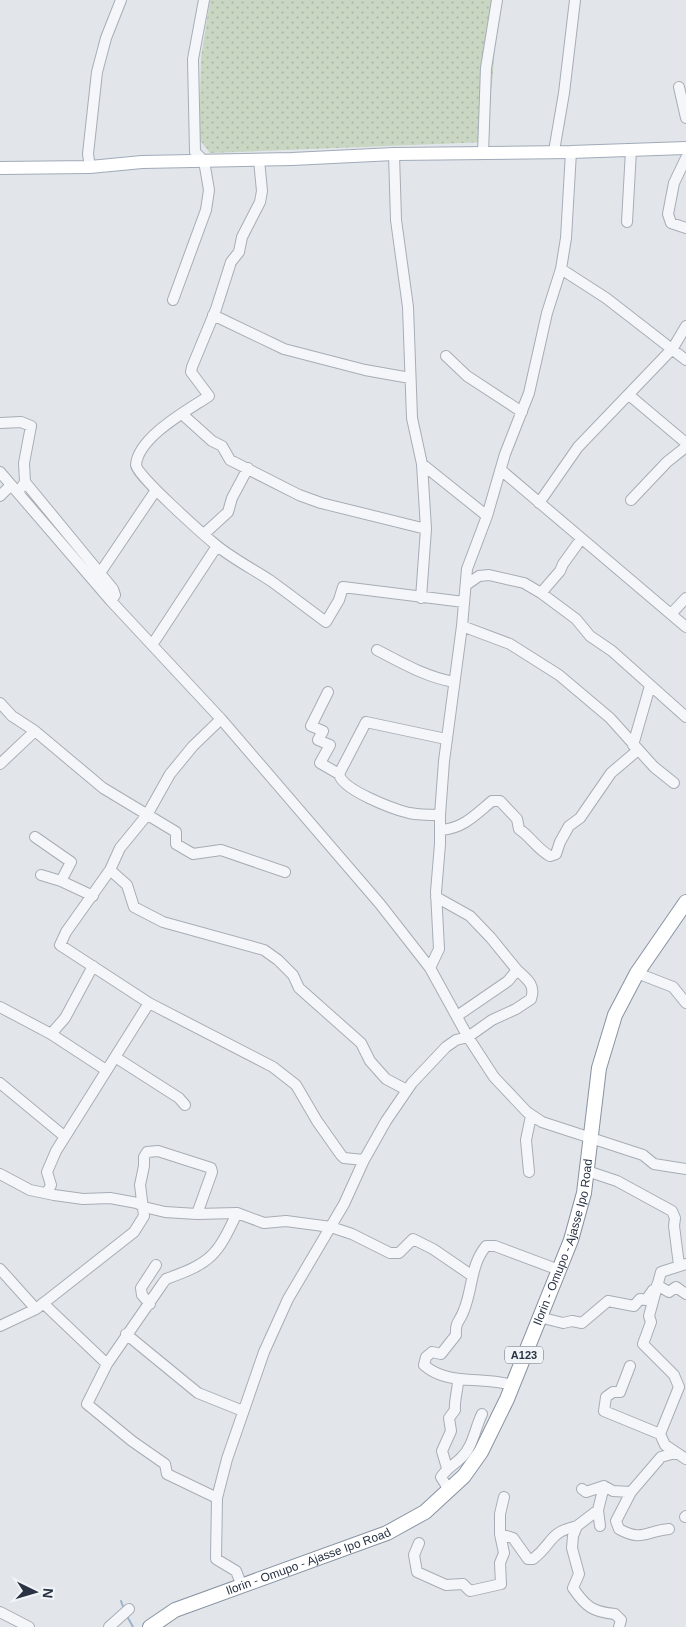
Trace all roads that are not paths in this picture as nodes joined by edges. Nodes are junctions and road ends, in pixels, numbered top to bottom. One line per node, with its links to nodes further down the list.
1 (121, 0): 16 (street)
2 (204, 0): 15 (street)
3 (498, 0): 11 (street)
4 (576, 0): 9 (street)
5 (679, 87): 6 (street)
6 (686, 118)
7 (686, 148): 8 (main road)
8 (631, 150): 10 (main road); 18 (street)
9 (554, 151): 10 (main road); 11 (main road)
10 (571, 152): 20 (street)
11 (483, 153): 12 (main road)
12 (394, 154): 14 (main road); 27 (street)
13 (686, 158): 19 (street)
14 (259, 160): 15 (main road); 22 (street)
15 (204, 161): 16 (main road); 21 (street)
16 (90, 167): 17 (main road)
17 (0, 168)
18 (627, 222)
19 (686, 228)
20 (561, 269): 24 (street); 29 (street)
21 (173, 300)
22 (213, 316): 27 (street); 30 (street)
23 (686, 326): 24 (street)
24 (673, 348): 26 (street); 28 (street)
25 (446, 356): 29 (street)
26 (686, 360)
27 (410, 378): 33 (street)
28 (629, 395): 32 (street); 43 (street)
29 (522, 412): 35 (street)
30 (182, 414): 34 (street); 39 (street)
31 (0, 423): 37 (street)
32 (686, 445): 42 (street)
33 (422, 464): 44 (street); 45 (street)
34 (248, 468): 45 (street); 46 (street)
35 (501, 470): 43 (street); 44 (street)
36 (0, 472): 38 (street)
37 (24, 482): 40 (street); 49 (street)
38 (11, 485): 40 (street); 41 (street)
39 (156, 490): 46 (street); 49 (street)
40 (18, 494): 54 (street)
41 (0, 496)
42 (631, 500)
43 (539, 503): 47 (street)
44 (487, 516): 50 (street)
45 (426, 529): 52 (street)
46 (204, 534): 48 (street)
47 (581, 539): 51 (street); 56 (street)
48 (217, 546): 52 (street); 59 (street)
49 (100, 573): 54 (street)
50 (466, 585): 51 (street); 55 (street)
51 (541, 593): 62 (street)
52 (421, 598): 55 (street)
53 (686, 598): 56 (street)
54 (111, 601): 59 (street)
55 (464, 602): 57 (street)
56 (671, 614): 58 (street)
57 (462, 626): 61 (street); 69 (street)
58 (686, 627)
59 (152, 645): 66 (street)
60 (377, 650): 61 (street)
61 (454, 682): 68 (street)
62 (650, 686): 65 (street); 69 (street)
63 (328, 692): 71 (street)
64 (0, 703): 67 (street)
65 (686, 717)
66 (221, 719): 73 (street); 85 (street)
67 (35, 731): 70 (street); 73 (street)
68 (446, 739): 71 (street); 74 (street)
69 (635, 748): 72 (street); 75 (street)
70 (0, 764)
71 (339, 774): 74 (street)
72 (674, 783)
73 (147, 815): 77 (street); 78 (street)
74 (440, 815): 75 (street)
75 (441, 830): 82 (street)
76 (35, 837): 80 (street)
77 (110, 870): 81 (street); 97 (street)
78 (285, 872)
79 (41, 875): 80 (street)
80 (61, 881): 81 (street)
81 (93, 896): 84 (street)
82 (436, 897): 85 (street); 86 (street)
83 (686, 903): 87 (highway, Ilorin - Omupo - Ajasse Ipo Road / A123)
84 (93, 966): 89 (street); 92 (street)
85 (430, 968): 91 (street)
86 (517, 970): 91 (street); 93 (street)
87 (637, 973): 88 (street); 101 (highway, Ilorin - Omupo - Ajasse Ipo Road / A123)
88 (686, 1002)
89 (149, 1003): 94 (street); 102 (street)
90 (0, 1007): 92 (street)
91 (457, 1016): 93 (street)
92 (52, 1034): 95 (street)
93 (468, 1037): 97 (street); 99 (street)
94 (115, 1057): 95 (street); 98 (street)
95 (106, 1070): 100 (street)
96 (0, 1084): 100 (street)
97 (407, 1090): 102 (street)
98 (185, 1105)
99 (531, 1116): 101 (street); 105 (street)
100 (64, 1136): 107 (street)
101 (590, 1139): 103 (street); 104 (highway, Ilorin - Omupo - Ajasse Ipo Road / A123)
102 (364, 1160): 111 (street)
103 (686, 1169)
104 (587, 1171): 112 (street); 115 (highway, Ilorin - Omupo - Ajasse Ipo Road / A123)
105 (529, 1172)
106 (0, 1174): 107 (street)
107 (47, 1193): 108 (street)
108 (144, 1207): 110 (street); 110 (street); 122 (street)
109 (237, 1213): 110 (street); 111 (street); 121 (street)
110 (197, 1214)
111 (331, 1227): 116 (street); 130 (street)
112 (682, 1265): 118 (street)
113 (156, 1266): 121 (street)
114 (0, 1269): 122 (street)
115 (559, 1270): 116 (street); 123 (highway, Ilorin - Omupo - Ajasse Ipo Road / A123)
116 (471, 1275): 128 (street)
117 (686, 1281): 119 (street)
118 (657, 1285): 119 (street); 123 (street); 132 (street)
119 (676, 1287): 120 (street)
120 (686, 1294)
121 (150, 1304): 125 (street)
122 (40, 1306): 124 (street); 126 (street)
123 (539, 1318): 129 (highway, Ilorin - Omupo - Ajasse Ipo Road / A123)
124 (0, 1326)
125 (126, 1334): 126 (street); 130 (street)
126 (107, 1364): 140 (street)
127 (630, 1366): 132 (street)
128 (458, 1380): 129 (street); 135 (street)
129 (512, 1386): 138 (highway, Ilorin - Omupo - Ajasse Ipo Road / A123)
130 (243, 1411): 140 (street)
131 (482, 1414): 135 (street)
132 (660, 1434): 133 (street)
133 (674, 1453): 134 (street); 139 (street)
134 (686, 1459)
135 (447, 1468): 138 (street)
136 (604, 1486): 137 (street); 139 (street); 142 (street)
137 (582, 1489)
138 (449, 1490): 148 (highway, Ilorin - Omupo - Ajasse Ipo Road / A123)
139 (632, 1492): 145 (street)
140 (217, 1498): 148 (street)
141 (504, 1498): 146 (street)
142 (598, 1510): 143 (street); 144 (street)
143 (577, 1526): 146 (street); 154 (street)
144 (600, 1526)
145 (669, 1529)
146 (500, 1534): 147 (street)
147 (419, 1543)
148 (242, 1586): 153 (highway, Ilorin - Omupo - Ajasse Ipo Road / A123)
149 (128, 1609): 151 (street)
150 (0, 1612): 152 (street)
151 (113, 1623)
152 (29, 1627)
153 (150, 1627)
154 (619, 1627)

